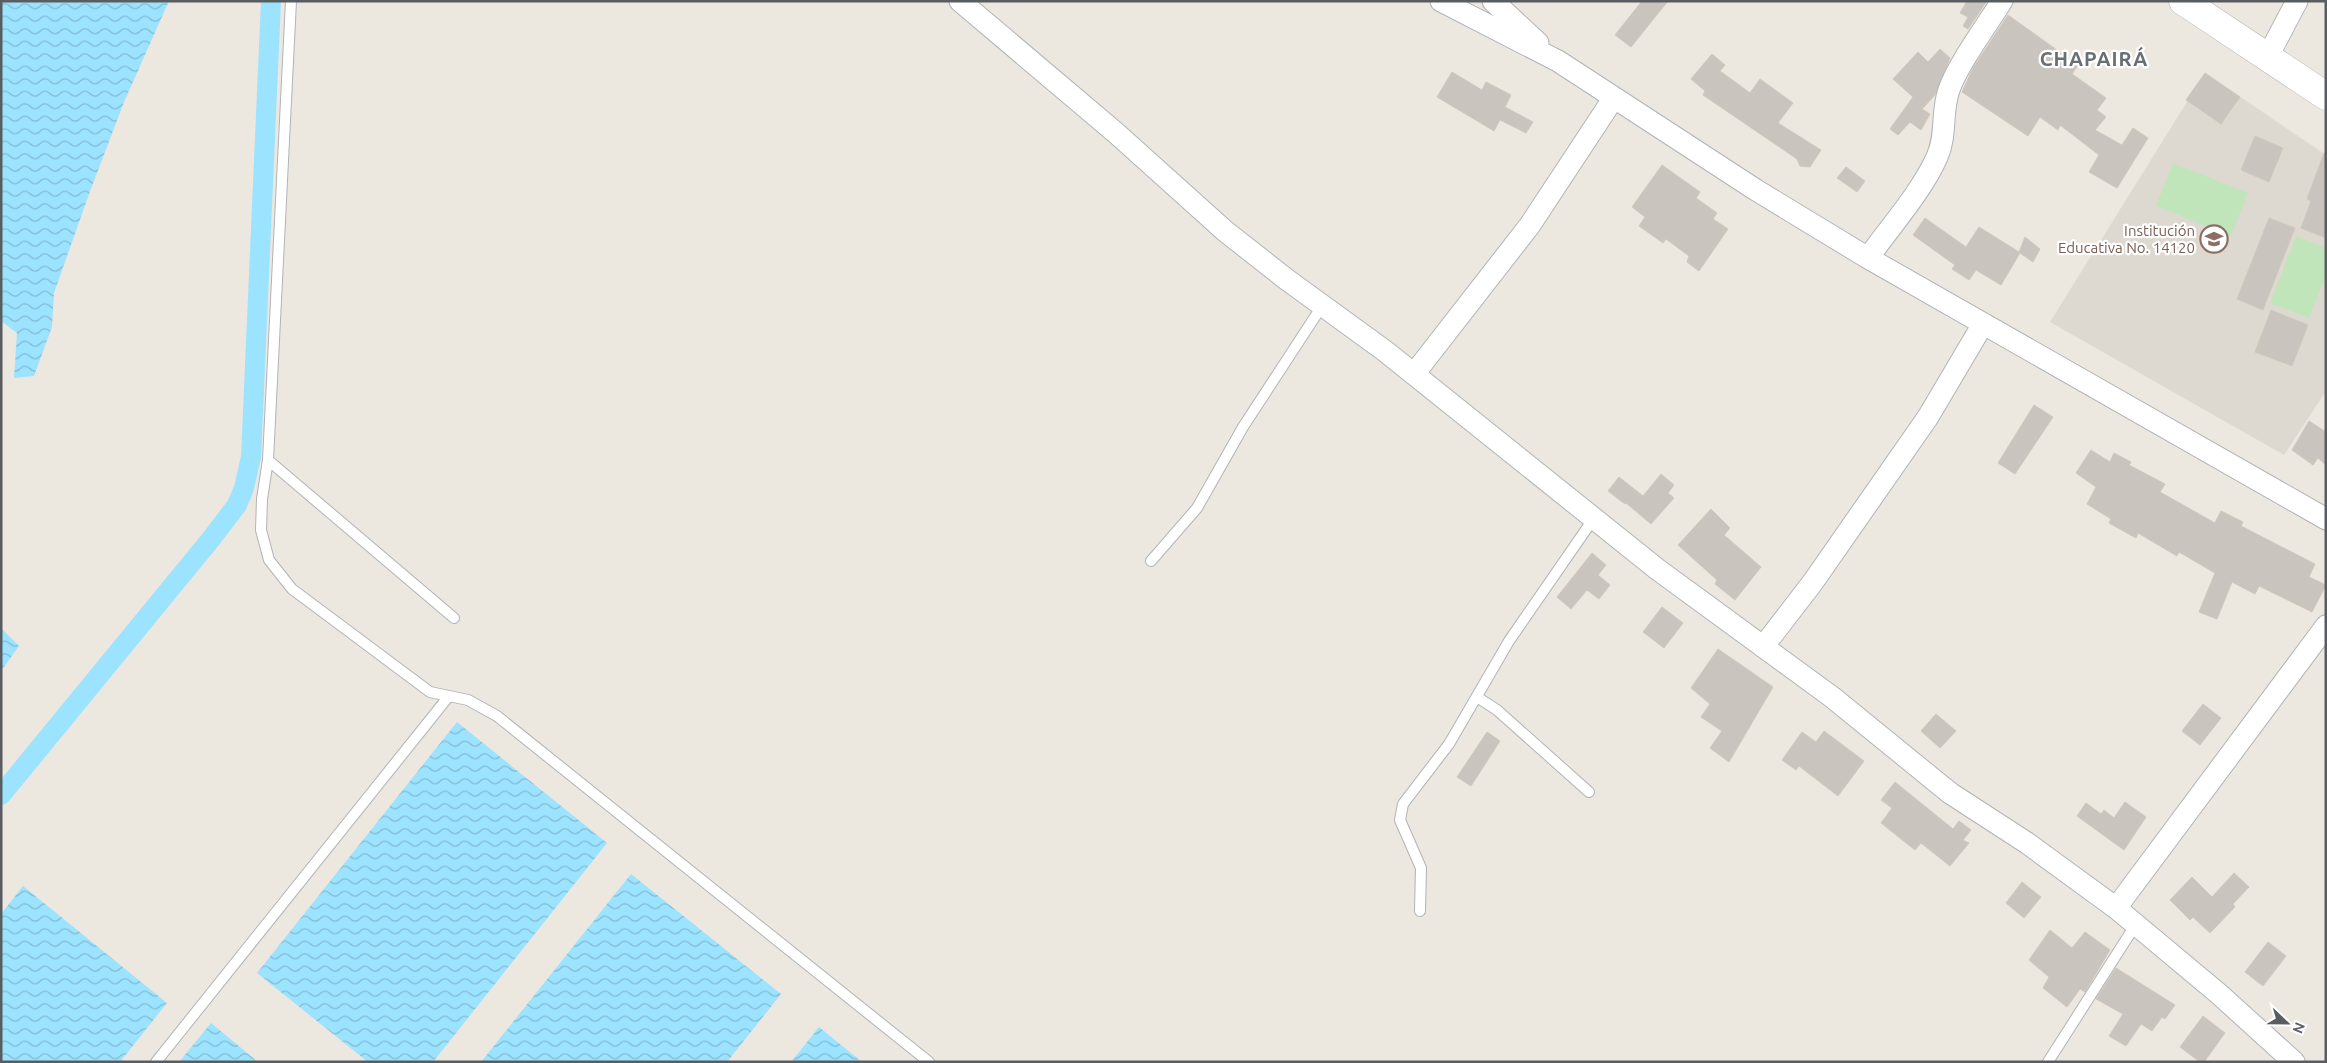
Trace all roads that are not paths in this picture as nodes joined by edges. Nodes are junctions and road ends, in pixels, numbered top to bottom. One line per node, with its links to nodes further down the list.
1 (291, 1): 16 (lane)
2 (960, 1): 13 (street)
3 (1441, 1): 9 (street)
4 (1492, 1): 9 (street)
5 (2002, 1): 12 (street)
6 (2183, 1): 8 (main road)
7 (2297, 1): 8 (street)
8 (2267, 58): 10 (main road)
9 (1558, 61): 11 (street)
10 (2326, 96)
11 (1613, 99): 12 (street); 15 (street)
12 (1868, 258): 14 (street)
13 (1322, 306): 15 (street); 19 (lane)
14 (1983, 324): 18 (street); 22 (street)
15 (1414, 374): 17 (street)
16 (268, 460): 20 (lane); 23 (lane)
17 (1594, 518): 22 (street); 24 (lane)
18 (2326, 519)
19 (1151, 561)
20 (454, 618)
21 (2326, 626): 26 (street)
22 (1763, 647): 26 (street)
23 (449, 696): 29 (lane); 30 (lane)
24 (1478, 697): 25 (lane); 27 (lane)
25 (1589, 792)
26 (2116, 908): 28 (street)
27 (1420, 910)
28 (2136, 924): 31 (lane); 32 (street)
29 (156, 1062)
30 (929, 1062)
31 (2048, 1062)
32 (2294, 1062)

